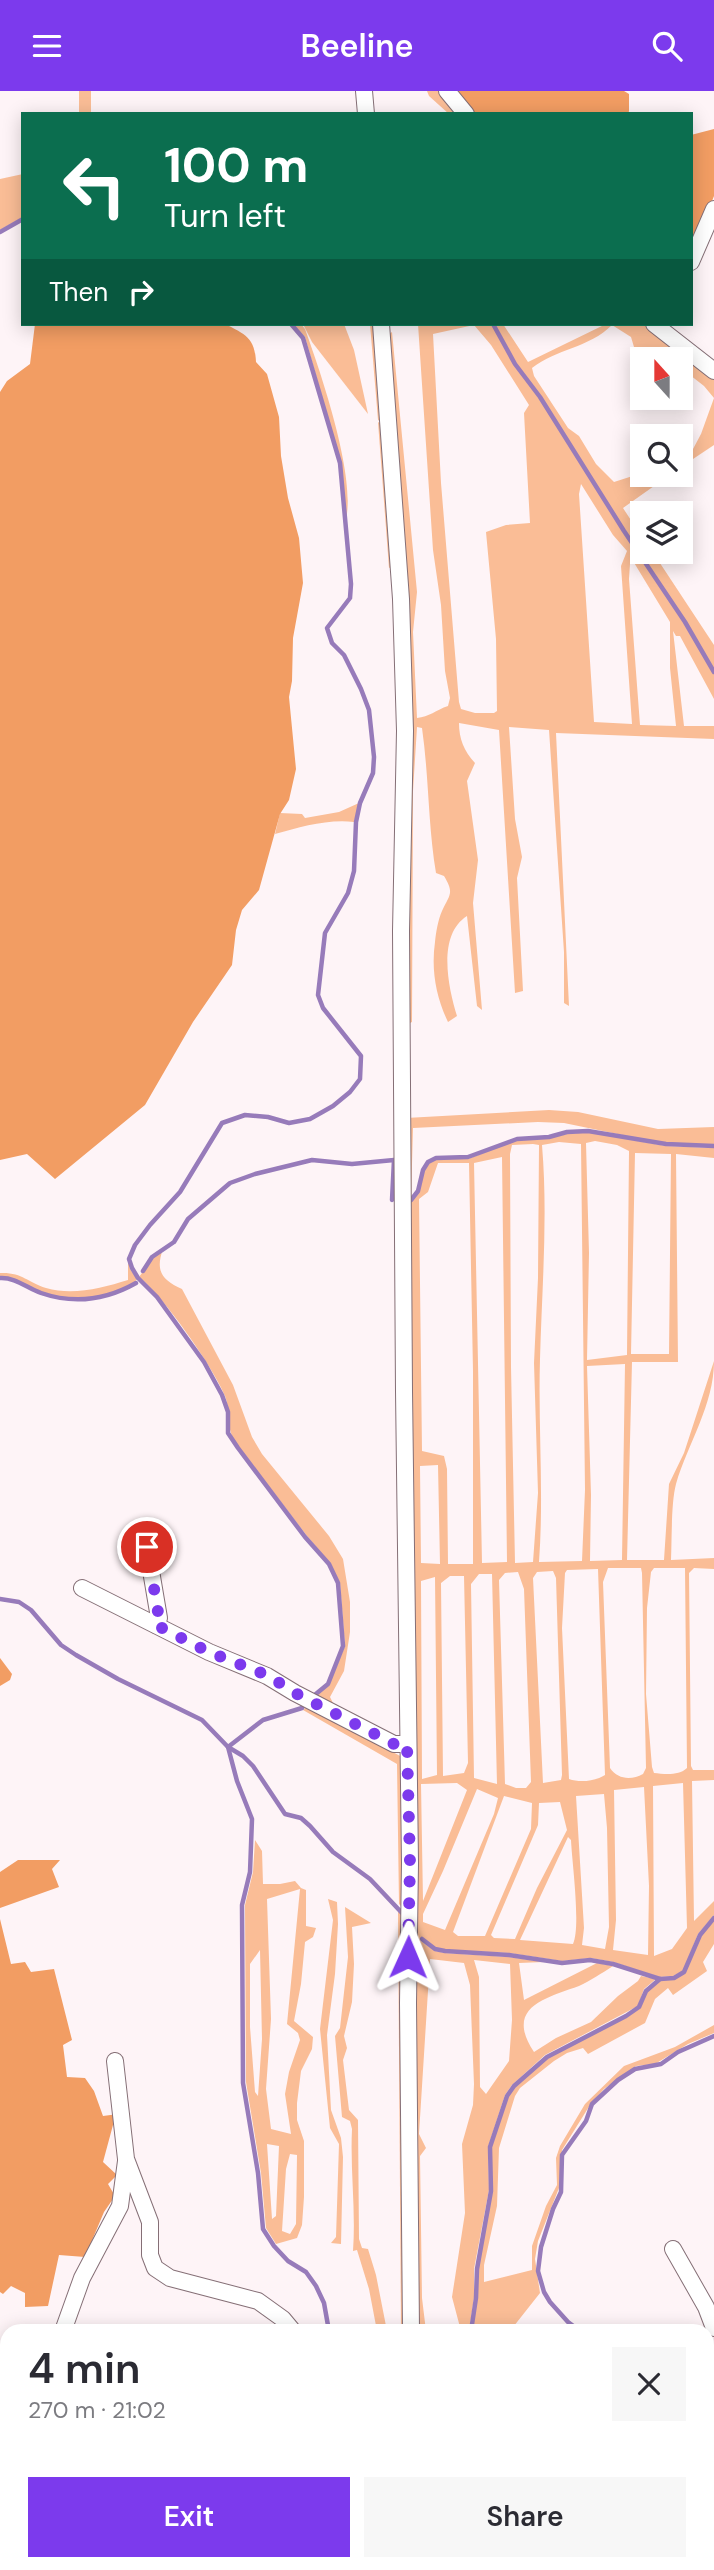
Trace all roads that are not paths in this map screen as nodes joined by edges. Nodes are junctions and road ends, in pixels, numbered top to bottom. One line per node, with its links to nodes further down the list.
1 (364, 91): 3 (street)
2 (447, 91): 4 (street)
3 (366, 112)
4 (464, 112)
5 (714, 209): 6 (street)
6 (693, 257)
7 (381, 326): 15 (street)
8 (656, 326): 10 (street)
9 (678, 326): 10 (street)
10 (672, 339): 11 (street)
11 (714, 371)
12 (147, 1547): 14 (street)
13 (82, 1588): 14 (street)
14 (156, 1625): 15 (street)
15 (407, 1744): 21 (street)
16 (114, 2061): 17 (street)
17 (126, 2159): 19 (street); 20 (street)
18 (673, 2249): 22 (street)
19 (66, 2324)
20 (287, 2324)
21 (411, 2324)
22 (712, 2324)

